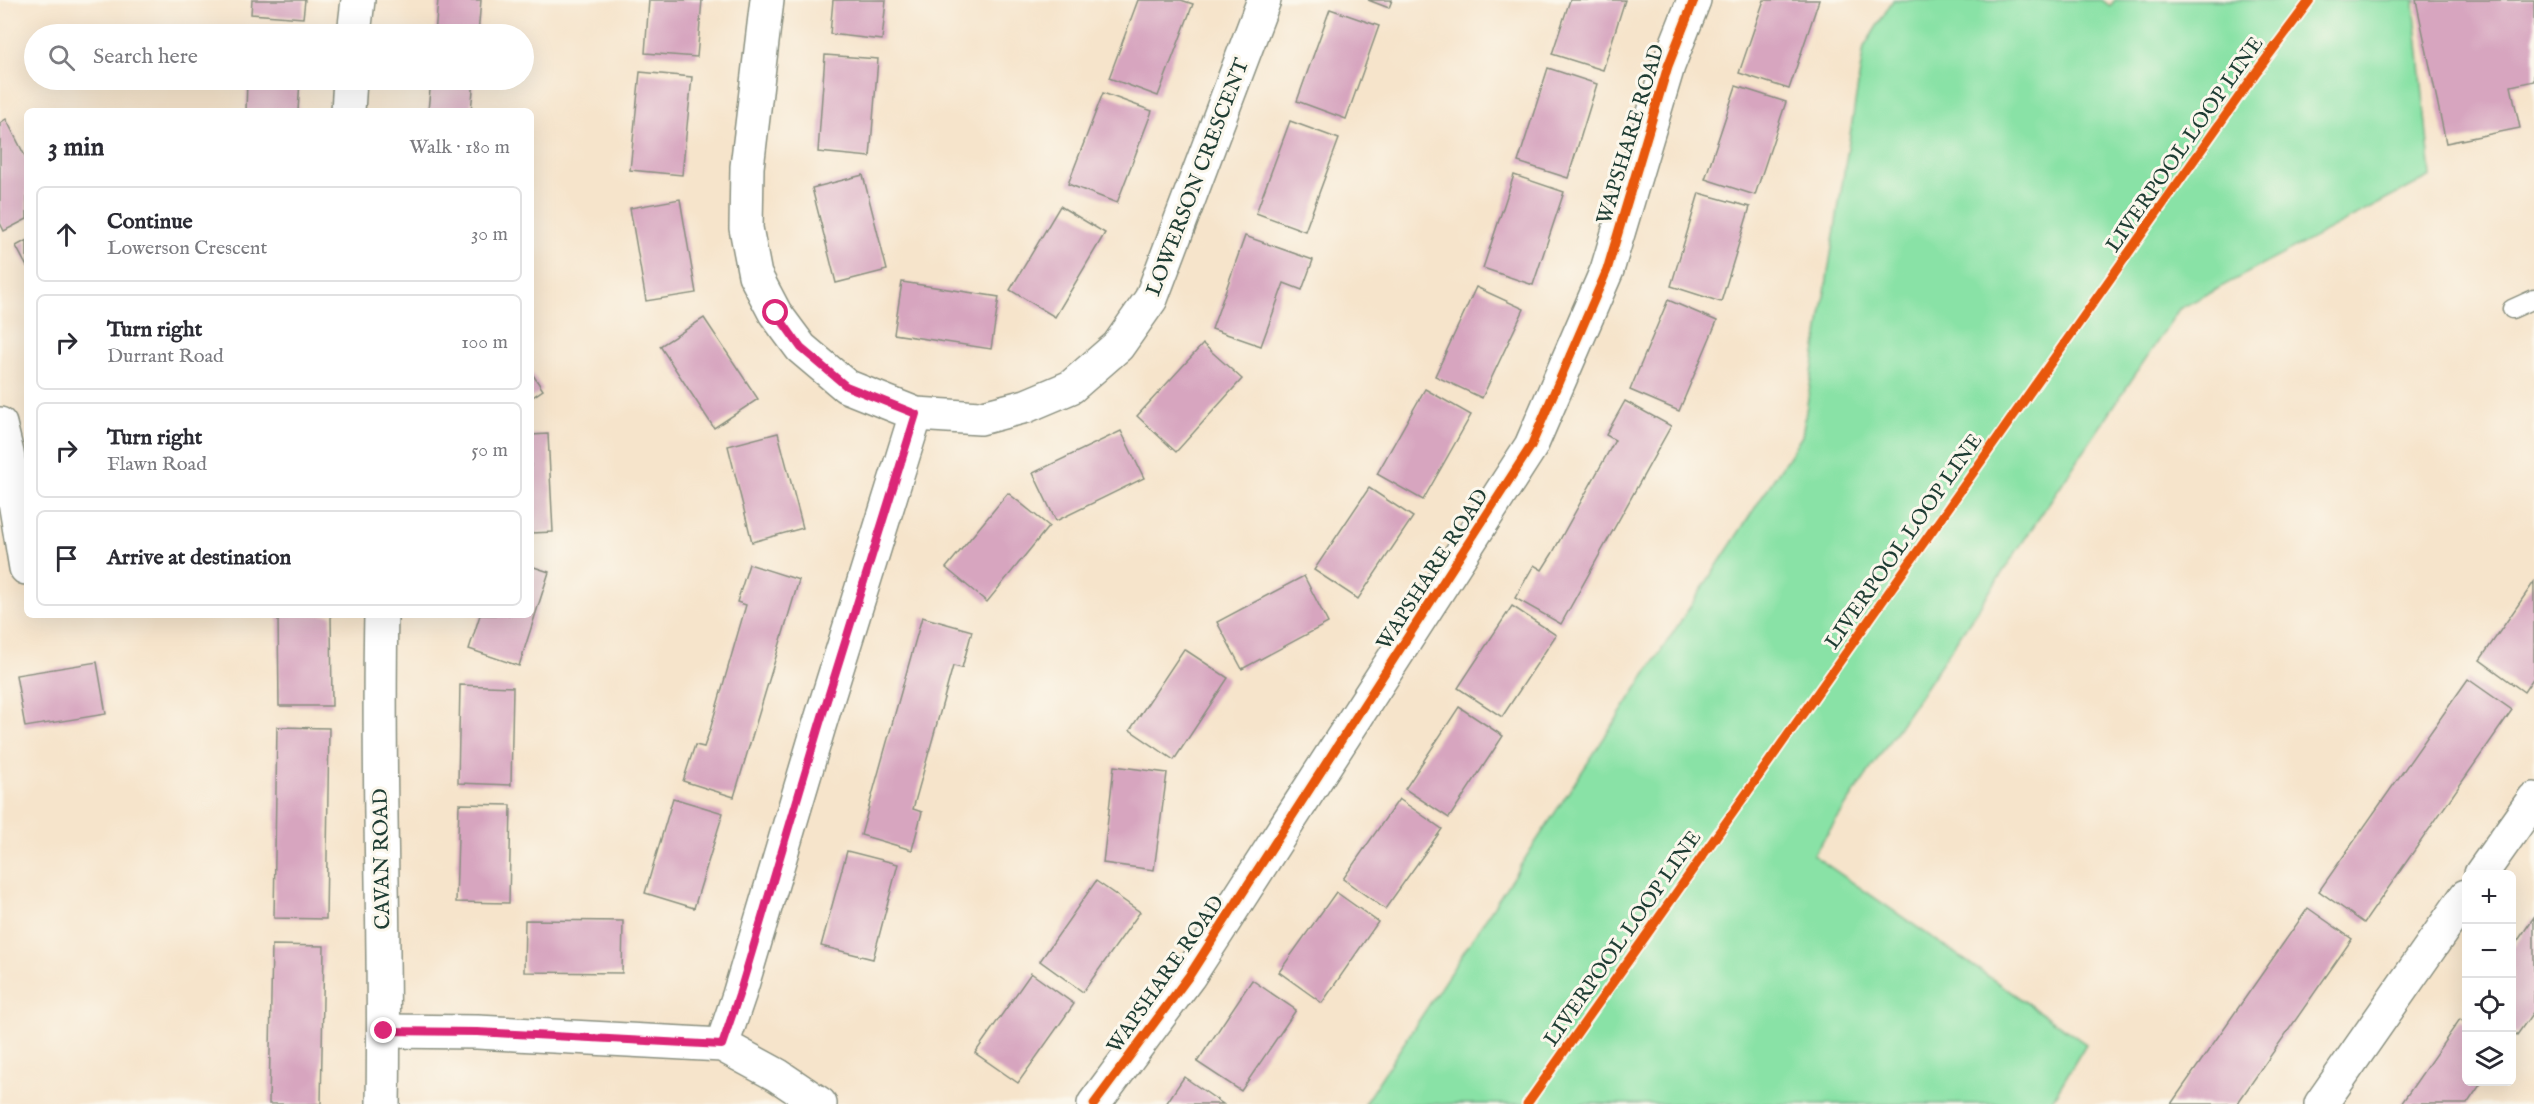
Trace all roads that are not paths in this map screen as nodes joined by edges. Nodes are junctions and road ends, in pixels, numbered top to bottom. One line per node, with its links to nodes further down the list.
1 (358, 0): 5 (street)
2 (767, 0): 10 (street, LOWERSON CRESCENT)
3 (1264, 0): 10 (street, LOWERSON CRESCENT)
4 (1695, 0): 21 (street, WAPSHARE ROAD)
5 (355, 24)
6 (349, 90): 7 (street)
7 (348, 108)
8 (2534, 299): 9 (lane)
9 (2512, 309)
10 (916, 414): 18 (street)
11 (0, 424): 12 (street)
12 (24, 556)
13 (381, 618): 17 (street, CAVAN ROAD)
14 (2534, 800): 15 (street)
15 (2484, 870)
16 (2462, 902): 22 (street)
17 (384, 1031): 18 (street); 19 (street, CAVAN ROAD)
18 (722, 1045): 20 (street)
19 (382, 1104)
20 (820, 1104)
21 (1094, 1104)
22 (2320, 1104)

